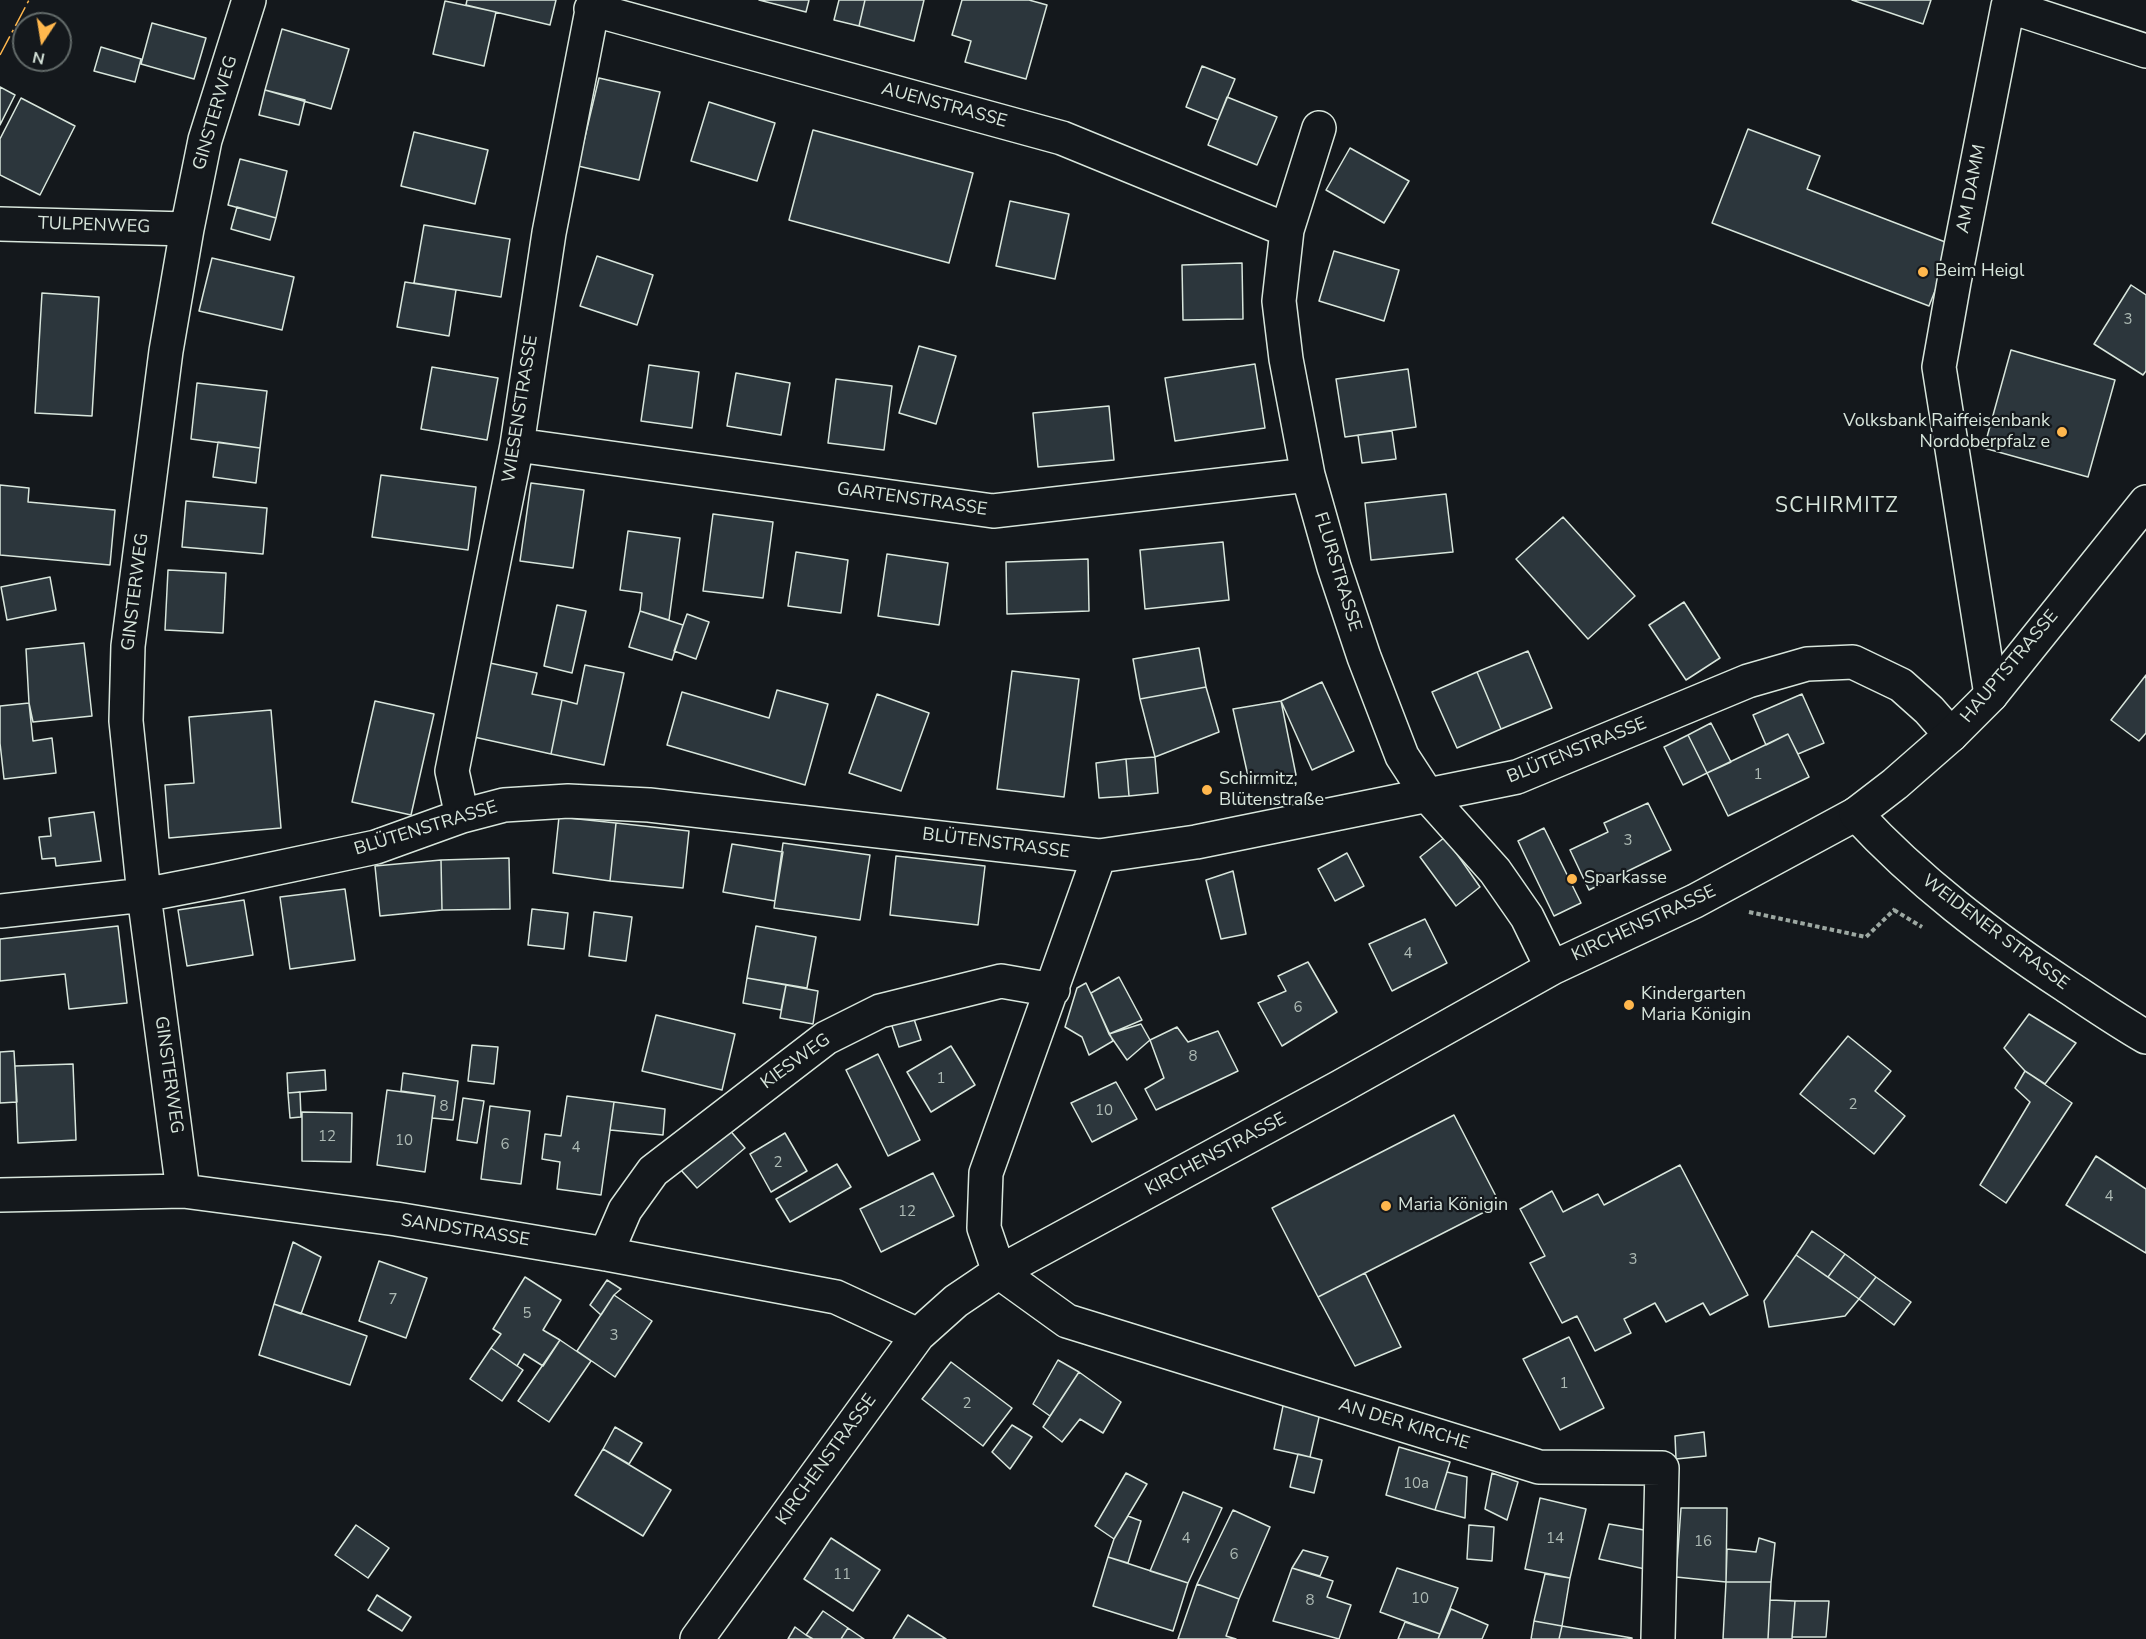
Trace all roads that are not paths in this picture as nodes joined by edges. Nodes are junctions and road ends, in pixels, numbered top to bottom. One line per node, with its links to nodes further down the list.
1 (249, 0): 6 (street, GINSTERWEG)
2 (592, 4): 7 (street, AUENSTRASSE); 8 (street, WIESENSTRASSE)
3 (2146, 51): 11 (street, AM DAMM)
4 (1319, 128): 7 (street, FLURSTRASSE)
5 (0, 224): 6 (street, TULPENWEG)
6 (187, 229): 17 (street, GINSTERWEG)
7 (1287, 230): 9 (street, FLURSTRASSE)
8 (517, 445): 9 (street, GARTENSTRASSE); 15 (street, WIESENSTRASSE)
9 (1308, 475): 13 (street, FLURSTRASSE)
10 (2146, 502): 11 (street, HAUPTSTRASSE)
11 (1991, 694): 12 (street, HAUPTSTRASSE)
12 (1951, 735): 13 (street, BLÜTENSTRASSE); 14 (street, HAUPTSTRASSE)
13 (1428, 796): 16 (street, BLÜTENSTRASSE); 19 (street, FLURSTRASSE)
14 (1856, 814): 19 (street, KIRCHENSTRASSE); 21 (street, WEIDENER STRASSE)
15 (462, 816): 16 (street, BLÜTENSTRASSE); 17 (street, BLÜTENSTRASSE)
16 (1100, 856): 20 (street)
17 (144, 895): 18 (street, BLÜTENSTRASSE); 22 (street, GINSTERWEG)
18 (0, 911)
19 (1552, 968): 25 (street, KIRCHENSTRASSE)
20 (1053, 990): 24 (street, KIESWEG); 25 (street)
21 (2146, 1037)
22 (183, 1191): 23 (street, SANDSTRASSE); 24 (street, SANDSTRASSE)
23 (0, 1195)
24 (606, 1254): 26 (street, SANDSTRASSE)
25 (999, 1272): 26 (street, KIRCHENSTRASSE); 28 (street, AN DER KIRCHE)
26 (918, 1335): 27 (street, KIRCHENSTRASSE)
27 (697, 1639)
28 (1658, 1639)

